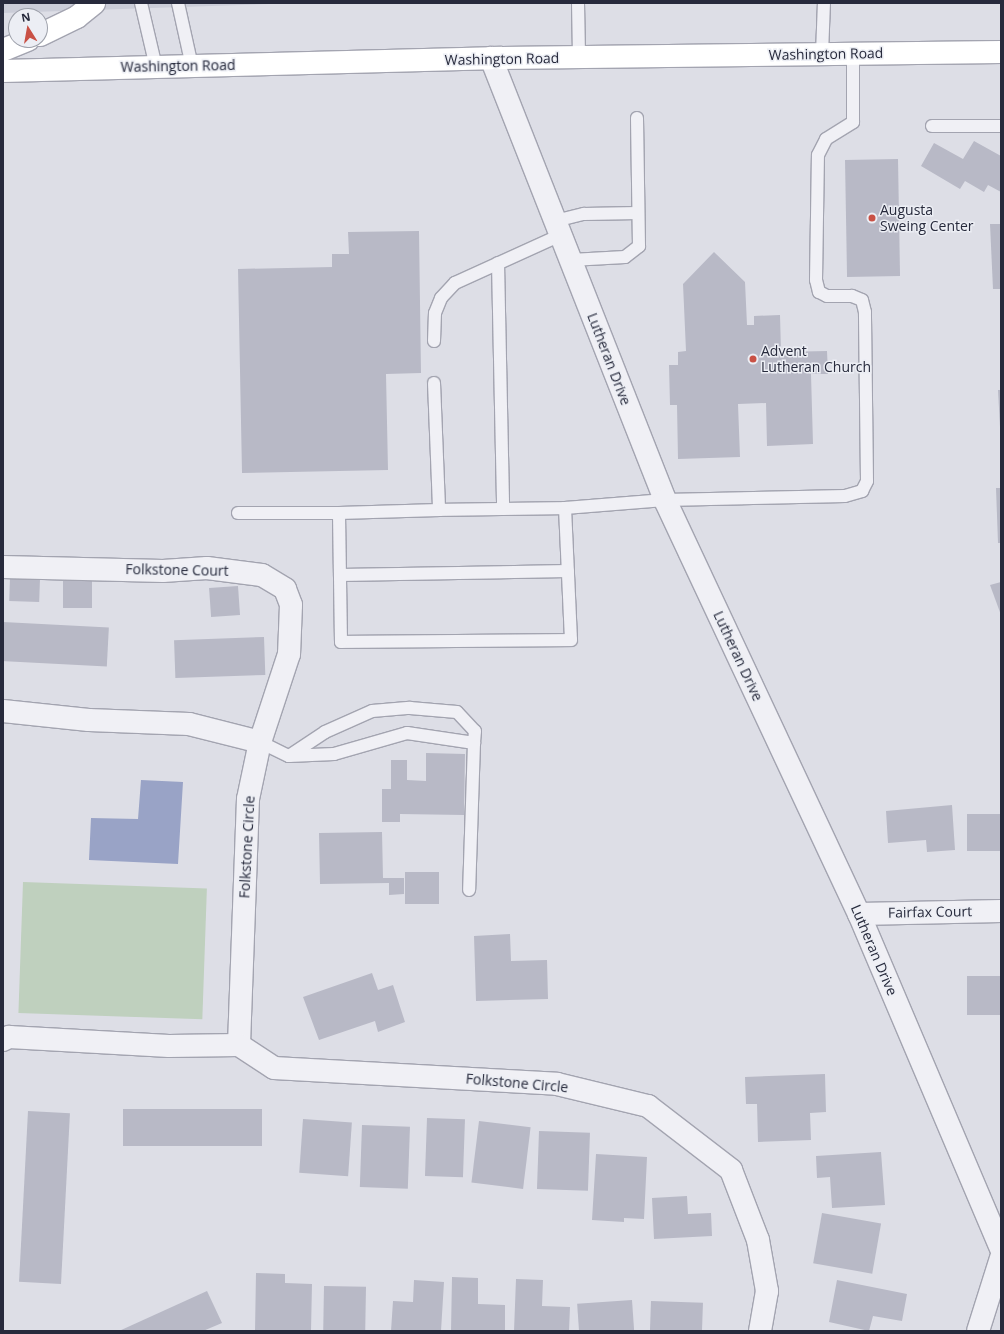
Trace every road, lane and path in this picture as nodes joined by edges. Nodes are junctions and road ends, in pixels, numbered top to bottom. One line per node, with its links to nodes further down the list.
1 (94, 3): 6 (main road)
2 (141, 3): 13 (lane)
3 (178, 3): 12 (lane)
4 (578, 3): 10 (lane)
5 (824, 3): 8 (lane)
6 (48, 31)
7 (1001, 52): 9 (main road, Washington Road)
8 (822, 54): 9 (main road, Washington Road); 10 (main road, Washington Road)
9 (854, 54): 24 (lane)
10 (579, 57): 11 (main road, Washington Road)
11 (491, 58): 12 (main road, Washington Road); 19 (street, Lutheran Drive)
12 (192, 66): 13 (main road, Washington Road)
13 (156, 67): 14 (main road, Washington Road)
14 (3, 71)
15 (637, 118): 18 (lane)
16 (932, 126): 17 (lane)
17 (1001, 126)
18 (638, 213): 19 (lane); 20 (lane)
19 (558, 228): 20 (street, Lutheran Drive); 21 (lane)
20 (570, 260): 24 (street, Lutheran Drive)
21 (498, 263): 22 (lane); 26 (lane)
22 (434, 341)
23 (434, 383): 27 (lane)
24 (665, 500): 25 (lane); 39 (street, Lutheran Drive)
25 (566, 508): 26 (lane); 31 (lane)
26 (503, 509): 27 (lane)
27 (439, 510): 29 (lane)
28 (238, 513): 29 (lane)
29 (339, 513): 32 (lane)
30 (3, 567): 34 (street, Folkstone Court)
31 (568, 571): 32 (lane); 32 (lane)
32 (340, 575)
33 (3, 711): 34 (street)
34 (260, 742): 36 (lane); 41 (street, Folkstone Circle)
35 (474, 743): 36 (lane); 36 (lane); 37 (lane)
36 (289, 756)
37 (469, 890)
38 (1001, 911): 39 (street, Fairfax Court)
39 (859, 914): 42 (street, Lutheran Drive)
40 (3, 1040): 41 (street)
41 (239, 1045): 44 (street, Folkstone Circle)
42 (1001, 1248)
43 (1001, 1258): 45 (street)
44 (760, 1331)
45 (978, 1331)

